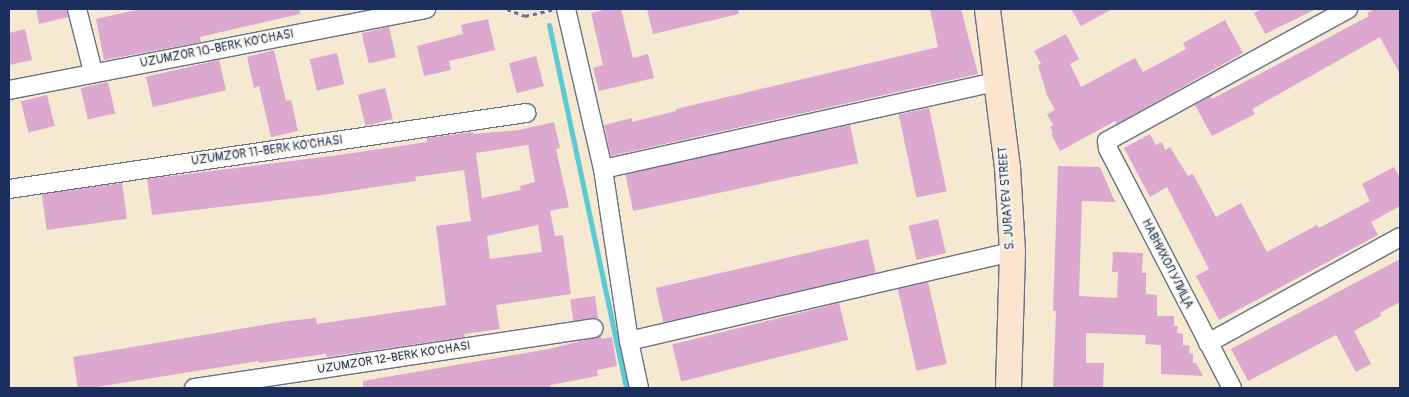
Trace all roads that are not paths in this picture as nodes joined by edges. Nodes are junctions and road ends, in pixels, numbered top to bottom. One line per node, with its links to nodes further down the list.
1 (77, 9): 6 (street)
2 (426, 9): 6 (street, UZUMZOR 10-BERK KO'CHASI)
3 (566, 9): 10 (street)
4 (988, 9): 7 (street, S. JURAYEV STREET)
5 (1348, 9): 16 (street, НАВНИХОЛ УЛИЦА)
6 (93, 72): 8 (street, UZUMZOR 10-BERK KO'CHASI)
7 (997, 82): 10 (street); 13 (street, S. JURAYEV STREET)
8 (9, 90)
9 (526, 113): 11 (street, UZUMZOR 11-BERK KO'CHASI)
10 (604, 169): 15 (street)
11 (9, 189)
12 (1400, 237): 16 (street)
13 (1012, 252): 15 (street); 19 (street, S. JURAYEV STREET)
14 (594, 328): 17 (street, UZUMZOR 12-BERK KO'CHASI)
15 (629, 341): 18 (street)
16 (1208, 343): 20 (street, НАВНИХОЛ УЛИЦА)
17 (194, 388)
18 (639, 388)
19 (1008, 388)
20 (1232, 388)

